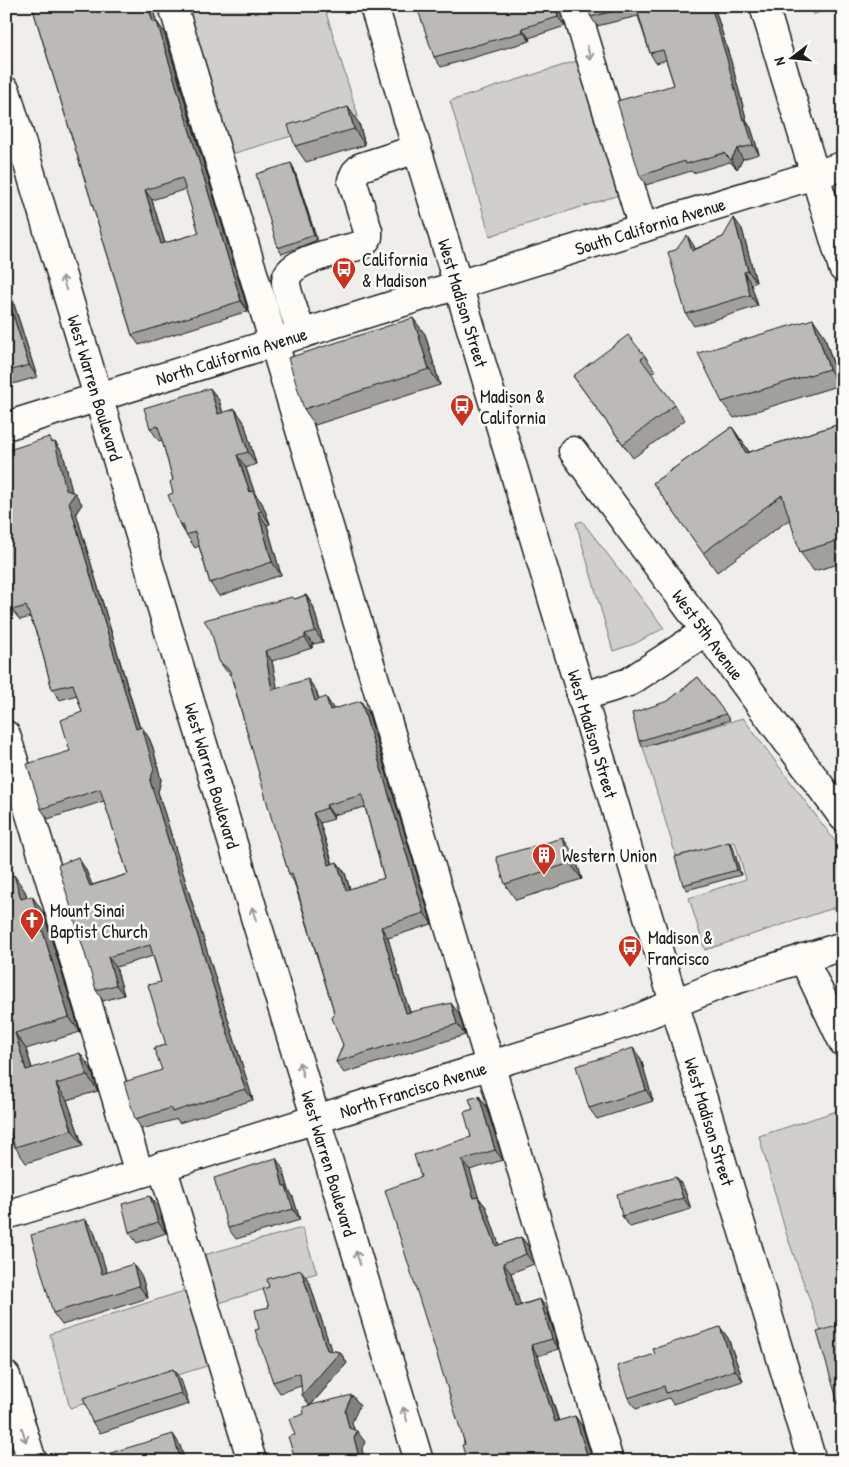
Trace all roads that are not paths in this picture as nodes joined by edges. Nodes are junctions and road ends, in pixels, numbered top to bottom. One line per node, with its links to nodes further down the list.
1 (173, 6): 13 (street)
2 (374, 6): 6 (street, West Madison Street)
3 (575, 6): 9 (street, one-way to 9)
4 (764, 6): 8 (street)
5 (6, 91): 14 (street, West Warren Boulevard, one-way to 5)
6 (417, 149): 11 (street, West Madison Street); 12 (street)
7 (843, 166): 8 (street, South California Avenue)
8 (815, 175): 9 (street, South California Avenue); 10 (street)
9 (643, 228): 11 (street, South California Avenue)
10 (843, 268)
11 (458, 285): 12 (street, North California Avenue); 18 (street, West Madison Street)
12 (302, 334): 13 (street, North California Avenue)
13 (274, 342): 14 (street, North California Avenue); 25 (street)
14 (98, 397): 15 (street, North California Avenue); 26 (street, West Warren Boulevard, one-way to 14)
15 (6, 426)
16 (573, 451): 17 (street, West 5th Avenue)
17 (706, 631): 18 (street); 20 (street, West 5th Avenue)
18 (582, 696): 23 (street, West Madison Street)
19 (6, 735): 27 (street)
20 (843, 817)
21 (843, 946): 22 (street, North Francisco Avenue)
22 (803, 958): 23 (street, North Francisco Avenue); 24 (street)
23 (674, 1004): 25 (street, North Francisco Avenue); 34 (street, West Madison Street)
24 (843, 1042)
25 (490, 1064): 26 (street, North Francisco Avenue); 33 (street)
26 (316, 1119): 27 (street, North Francisco Avenue); 32 (street, West Warren Boulevard, one-way to 26)
27 (151, 1170): 28 (street, North Francisco Avenue); 31 (street)
28 (6, 1215)
29 (6, 1376): 30 (street, one-way to 30)
30 (32, 1461)
31 (252, 1461)
32 (419, 1461)
33 (609, 1461)
34 (812, 1461)

